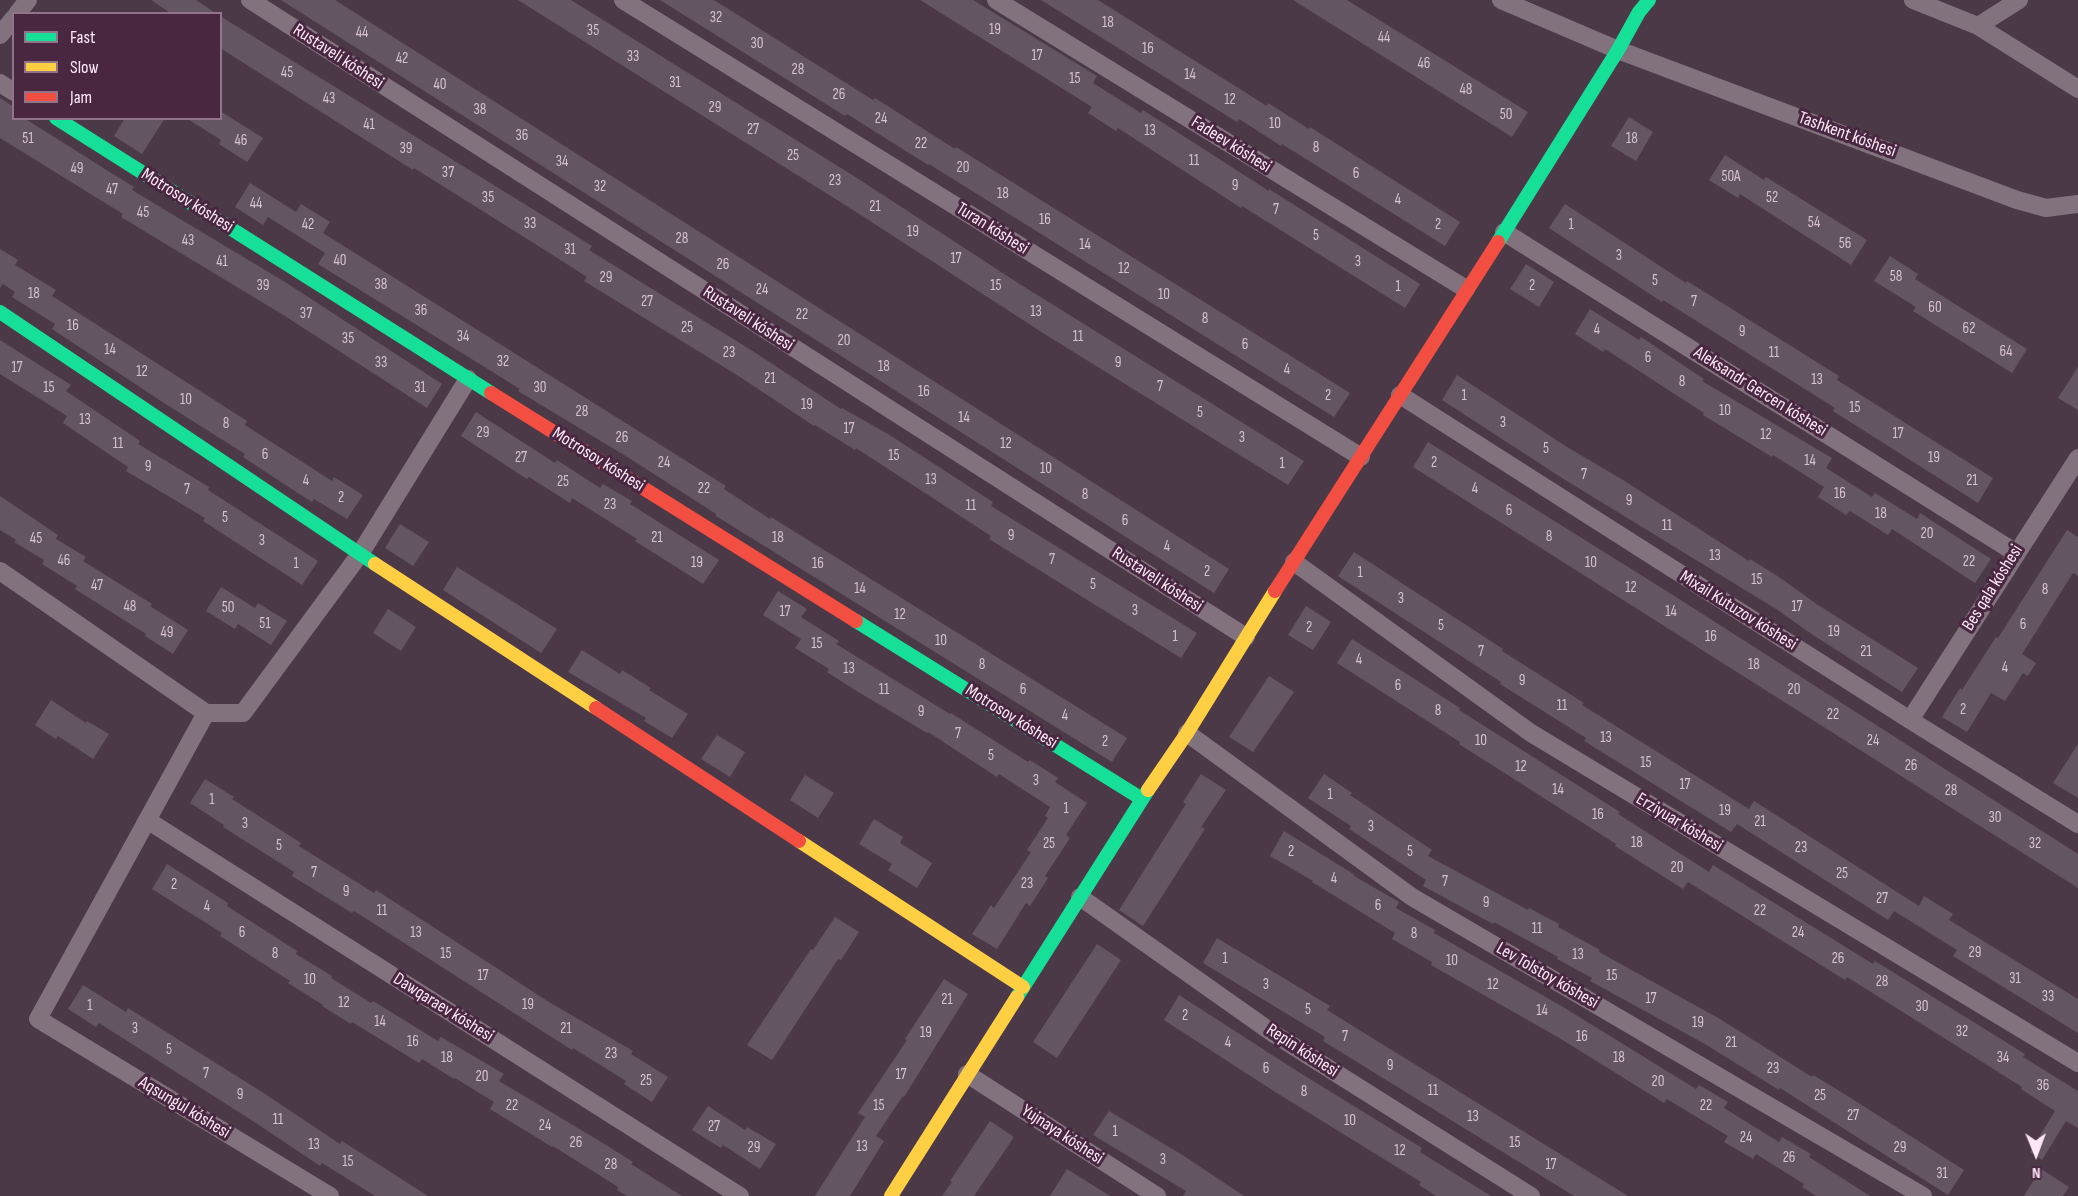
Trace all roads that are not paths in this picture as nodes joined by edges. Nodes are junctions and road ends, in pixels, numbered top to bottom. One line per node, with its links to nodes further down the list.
1 (28, 0): 9 (street)
2 (250, 0): 28 (street, Rustaveli kóshesi)
3 (623, 0): 22 (street, Turan kóshesi)
4 (996, 0): 18 (street, Fadeev kóshesi)
5 (1501, 0): 13 (street, Tashkent kóshesi)
6 (1649, 0): 13 (street)
7 (1913, 0): 11 (street)
8 (2019, 0): 11 (street)
9 (19, 12)
10 (12, 20): 12 (street)
11 (1978, 26): 14 (street)
12 (0, 35)
13 (1618, 50): 16 (street, Tashkent kóshesi); 17 (street)
14 (2078, 89)
15 (59, 120): 20 (street, Motrosov kóshesi)
16 (2078, 204)
17 (1504, 232): 18 (street); 24 (street, Aleksandr Gercen kóshesi)
18 (1466, 289): 21 (street)
19 (0, 312): 25 (street)
20 (468, 379): 25 (street); 32 (street, Motrosov kóshesi)
21 (1400, 395): 22 (street); 30 (street, Mixail Kutuzov kóshesi)
22 (1361, 457): 26 (street)
23 (2078, 458): 24 (street, Bes qala kóshesi)
24 (2016, 553): 30 (street, Bes qala kóshesi)
25 (360, 554): 29 (street); 36 (street)
26 (1294, 562): 28 (street); 37 (street, Erziyuar kóshesi)
27 (0, 571): 29 (street)
28 (1246, 637): 31 (street)
29 (206, 713): 33 (street)
30 (1910, 720): 34 (street, Mixail Kutuzov kóshesi)
31 (1187, 733): 32 (street); 44 (street, Lev Tolstoy kóshesi)
32 (1142, 800): 35 (street)
33 (147, 820): 39 (street, Aqsungul kóshesi); 40 (street, Dawqaraev kóshesi)
34 (2078, 824)
35 (1080, 897): 36 (street); 43 (street, Repin kóshesi)
36 (1023, 987): 38 (street)
37 (2078, 1064)
38 (967, 1074): 41 (street); 42 (street, Yujnaya kóshesi)
39 (330, 1196)
40 (740, 1196)
41 (891, 1196)
42 (1157, 1196)
43 (1531, 1196)
44 (1923, 1196)

